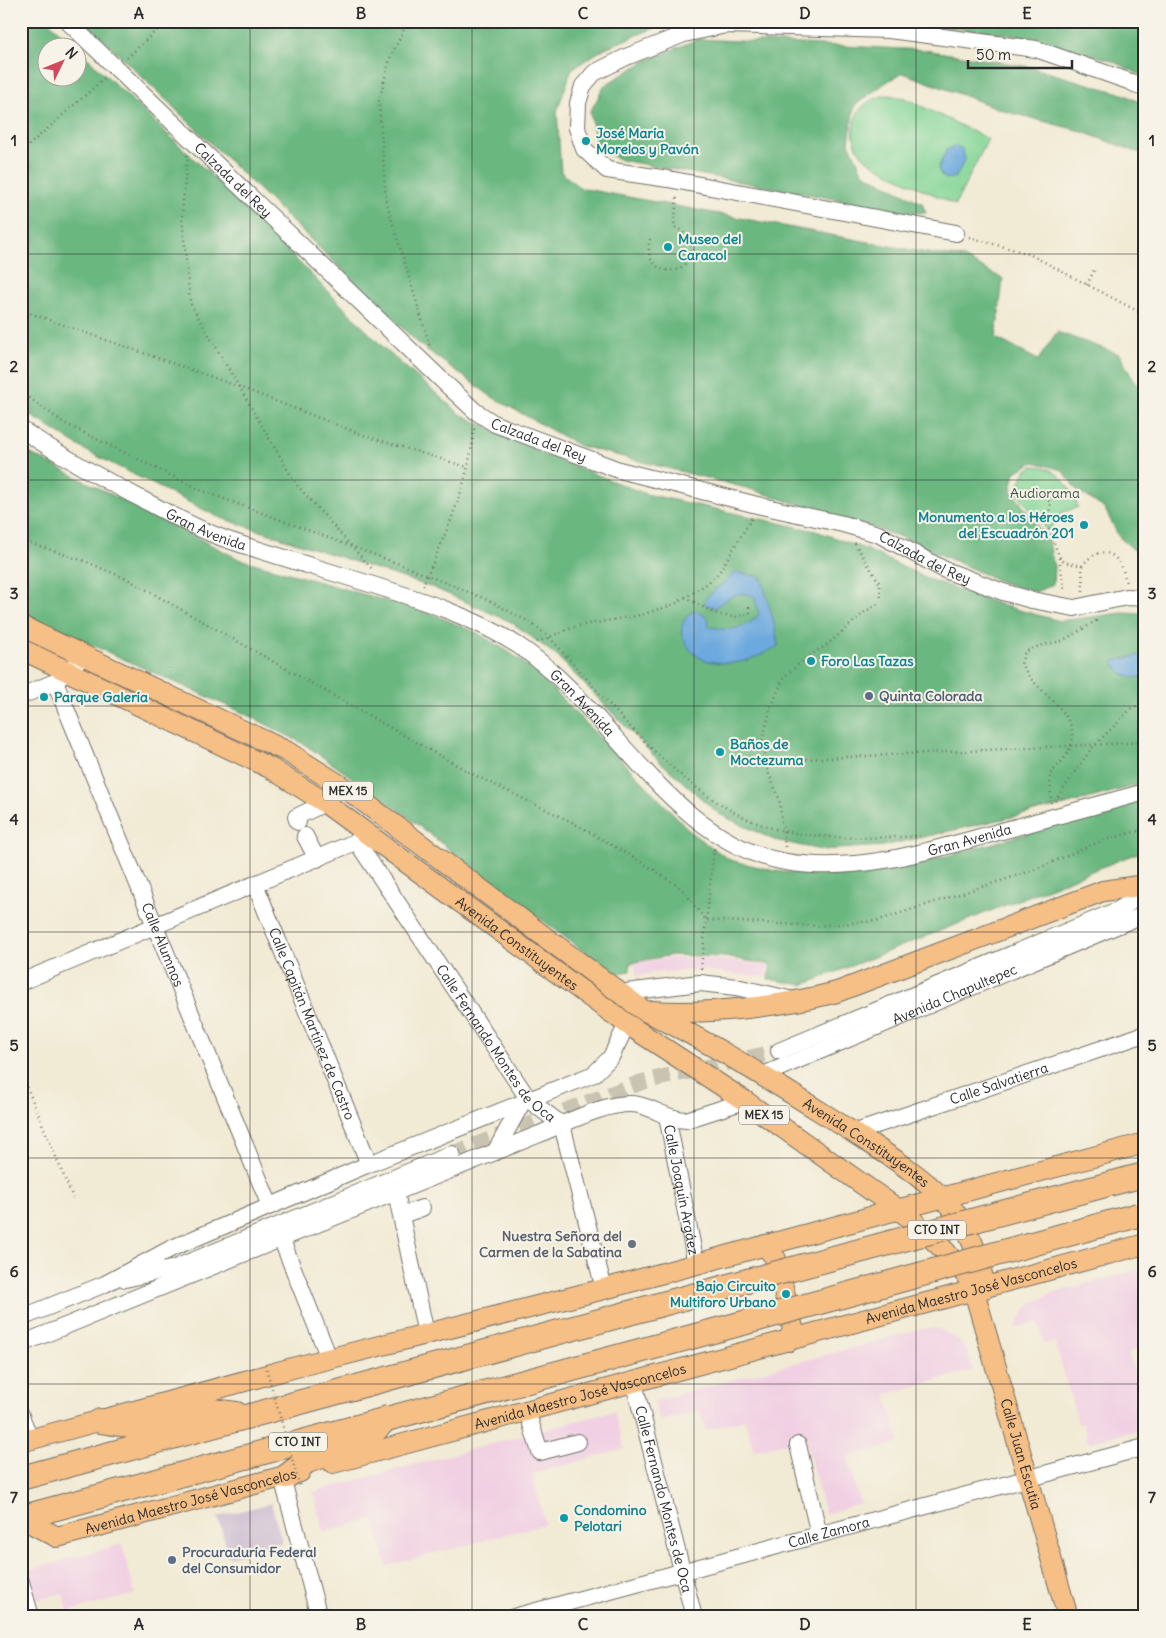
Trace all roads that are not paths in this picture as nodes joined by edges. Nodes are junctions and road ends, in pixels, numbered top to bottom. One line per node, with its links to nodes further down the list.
1 (67, 21): 5 (street, Calzada del Rey)
2 (1145, 89): 3 (street)
3 (956, 233)
4 (21, 429): 11 (street, Gran Avenida)
5 (1145, 598)
6 (21, 626): 8 (main road, Avenida Constituyentes / MEX 15)
7 (21, 649): 9 (main road, Avenida Constituyentes / MEX 15)
8 (85, 655): 9 (street); 21 (main road, Avenida Constituyentes / MEX 15)
9 (62, 677): 10 (street); 12 (main road, Avenida Constituyentes / MEX 15); 19 (street, Calle Alumnos)
10 (21, 696)
11 (1145, 792)
12 (325, 803): 13 (main road, Avenida Constituyentes / MEX 15); 14 (street)
13 (364, 839): 14 (street); 24 (main road, Avenida Constituyentes / MEX 15); 28 (street, Calle Fernando Montes de Oca)
14 (317, 859): 15 (street)
15 (255, 884): 19 (street); 36 (street, Calle Capitán Martínez de Castro)
16 (1145, 885): 22 (main road)
17 (1145, 893): 26 (street, Avenida Chapultepec)
18 (1145, 914): 27 (street, Avenida Chapultepec)
19 (155, 926): 20 (street); 40 (street, Calle Alumnos)
20 (21, 982)
21 (618, 993): 22 (street); 23 (main road, Avenida Constituyentes / MEX 15)
22 (800, 1001): 23 (main road)
23 (642, 1010): 27 (main road, Avenida Constituyentes / MEX 15)
24 (627, 1024): 28 (street); 29 (main road, Avenida Constituyentes / MEX 15)
25 (1145, 1034): 32 (street, Calle Salvatierra)
26 (779, 1051)
27 (763, 1075): 32 (main road, Avenida Constituyentes / MEX 15)
28 (525, 1101): 31 (street, Calle Fernando Montes de Oca); 34 (street); 36 (street)
29 (746, 1101): 30 (street); 42 (main road, Avenida Constituyentes / MEX 15)
30 (667, 1116): 31 (street); 48 (street, Calle Joaquín Argáez)
31 (562, 1125): 34 (street); 50 (street, Calle Fernando Montes de Oca)
32 (853, 1133): 39 (main road, Avenida Constituyentes / MEX 15)
33 (1145, 1142): 39 (main road, CTO INT)
34 (495, 1152): 38 (street)
35 (452, 1154): 49 (street)
36 (369, 1164): 40 (street)
37 (1136, 1177): 59 (highway, CTO INT, bridge)
38 (396, 1192): 44 (street); 45 (street)
39 (942, 1197): 42 (main road, CTO INT); 51 (main road, Avenida Constituyentes)
40 (270, 1206): 49 (street)
41 (422, 1208): 44 (street)
42 (899, 1210): 47 (main road, CTO INT); 51 (main road, Avenida Constituyentes / MEX 15)
43 (1142, 1214): 61 (highway, CTO INT, bridge)
44 (402, 1215): 53 (street)
45 (281, 1238): 55 (street); 56 (street)
46 (1145, 1244): 51 (main road, Avenida Maestro José Vasconcelos / CTO INT)
47 (765, 1245): 48 (main road, CTO INT); 54 (main road)
48 (696, 1264): 50 (main road, CTO INT)
49 (105, 1284): 52 (street)
50 (604, 1289): 53 (main road, CTO INT)
51 (980, 1290): 54 (main road, Avenida Maestro José Vasconcelos / CTO INT); 68 (main road, Calle Juan Escutia)
52 (21, 1318)
53 (426, 1334): 56 (main road, CTO INT)
54 (789, 1341): 57 (main road, Avenida Maestro José Vasconcelos / CTO INT)
55 (21, 1344)
56 (329, 1358): 62 (main road, CTO INT)
57 (634, 1383): 58 (main road, Avenida Maestro José Vasconcelos / CTO INT); 72 (street, Calle Fernando Montes de Oca)
58 (527, 1411): 64 (street); 69 (main road, Avenida Maestro José Vasconcelos / CTO INT)
59 (250, 1415): 62 (highway); 67 (highway, CTO INT)
60 (21, 1416): 63 (street)
61 (387, 1417): 69 (highway); 70 (highway, CTO INT)
62 (100, 1421): 63 (main road, CTO INT)
63 (26, 1440)
64 (578, 1442)
65 (798, 1445): 71 (street)
66 (1145, 1447): 68 (street, Calle Zamora)
67 (21, 1478)
68 (1028, 1478): 71 (street, Calle Zamora); 78 (main road, Calle Juan Escutia)
69 (289, 1480): 70 (main road, Avenida Maestro José Vasconcelos / CTO INT); 75 (street)
70 (22, 1517)
71 (819, 1535): 72 (street, Calle Zamora)
72 (683, 1571): 76 (street, Calle Zamora); 77 (street, Calle Fernando Montes de Oca)
73 (21, 1582): 74 (street)
74 (30, 1617)
75 (319, 1617)
76 (514, 1617)
77 (694, 1617)
78 (1068, 1617)

